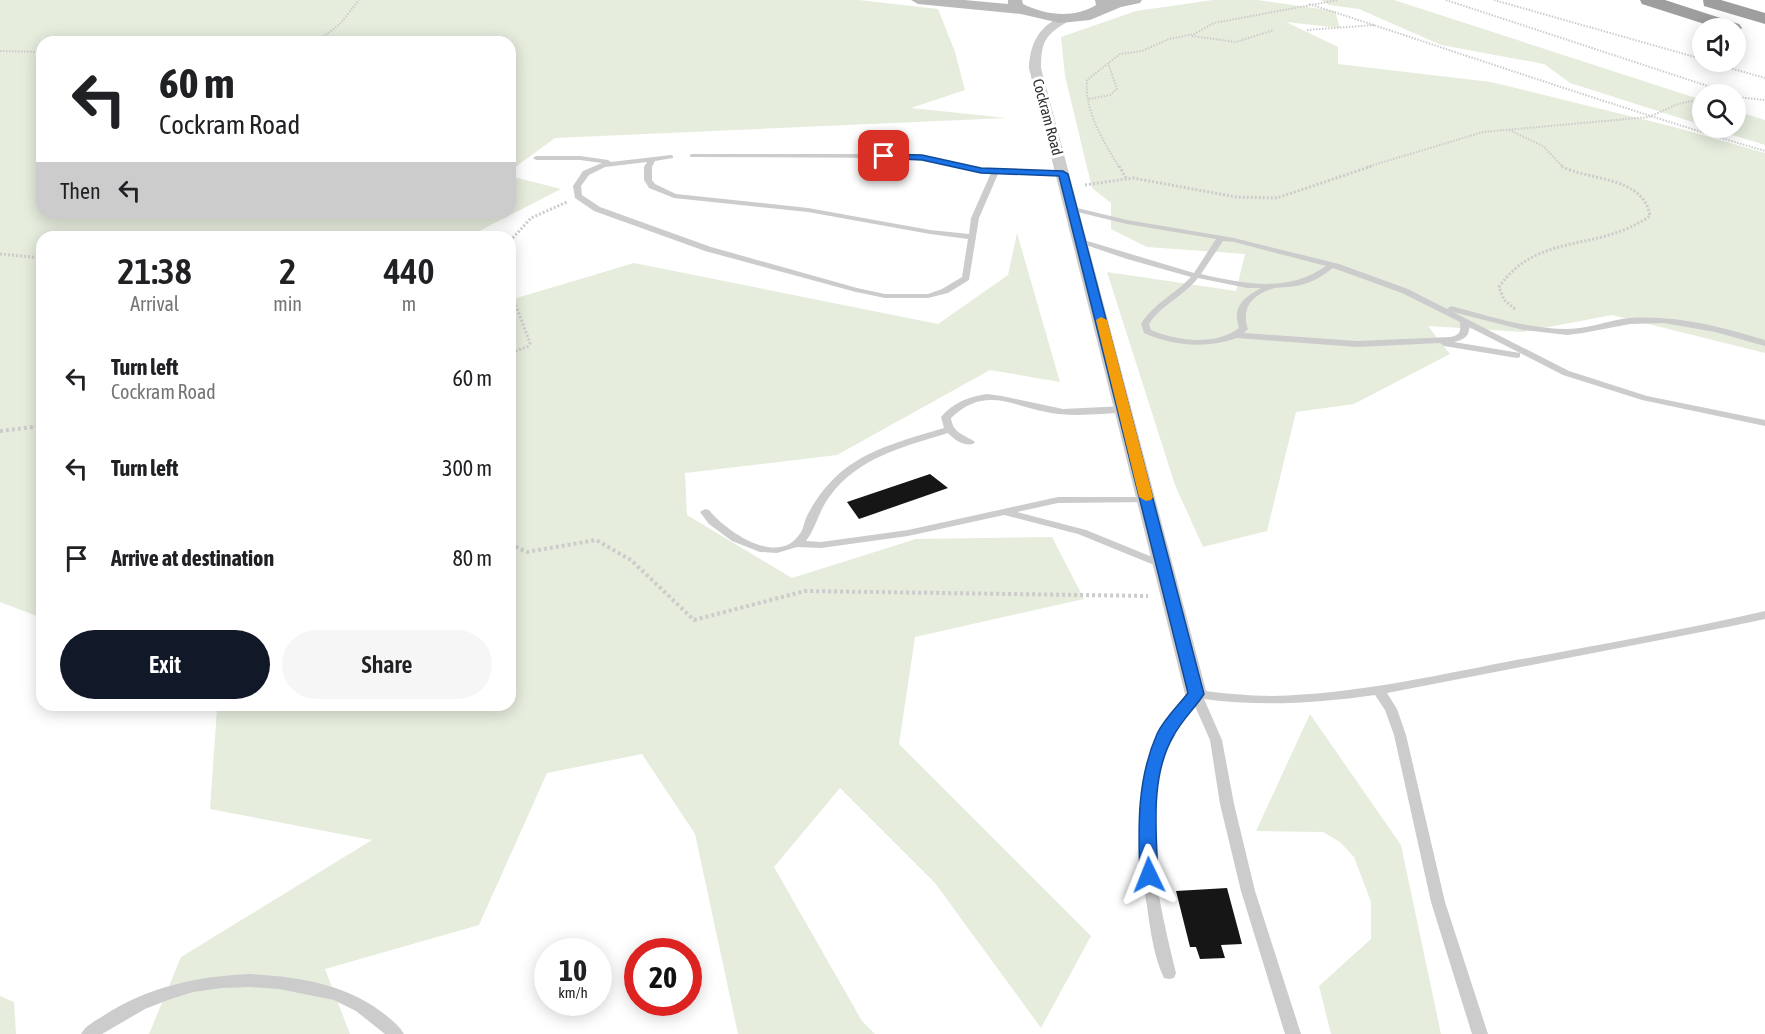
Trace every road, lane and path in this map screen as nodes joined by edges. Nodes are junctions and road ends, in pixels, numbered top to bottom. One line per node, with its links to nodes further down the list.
1 (359, 0): 22 (path)
2 (918, 0): 11 (main road)
3 (1002, 0): 11 (main road)
4 (1135, 0): 12 (main road)
5 (1338, 0): 10 (path)
6 (1446, 0): 29 (path)
7 (1494, 0): 25 (path)
8 (1648, 0): 15 (highway)
9 (1702, 0): 16 (highway)
10 (1309, 3): 17 (path); 21 (path)
11 (982, 4): 13 (main road)
12 (1100, 5): 14 (main road)
13 (1024, 8): 14 (main road); 18 (street)
14 (1068, 17): 18 (street)
15 (1702, 18)
16 (1765, 19)
17 (1375, 25): 20 (path); 34 (path)
18 (1043, 30): 44 (street, Cockram Road)
19 (1274, 30): 21 (path)
20 (1307, 30)
21 (1189, 35): 26 (path)
22 (324, 36)
23 (0, 51): 24 (path)
24 (36, 52)
25 (1692, 57)
26 (1108, 63): 31 (path); 31 (path)
27 (1744, 72): 28 (path)
28 (1765, 78)
29 (1699, 84)
30 (1746, 97): 32 (path)
31 (1088, 99): 43 (path)
32 (1765, 100)
33 (1692, 101): 34 (path)
34 (1651, 117): 35 (path); 36 (path)
35 (1507, 129): 43 (path); 58 (path)
36 (1765, 151)
37 (692, 156): 42 (lane)
38 (671, 157): 40 (lane)
39 (537, 158): 41 (lane)
40 (653, 158): 41 (lane); 48 (lane)
41 (611, 163): 45 (lane)
42 (995, 172): 44 (lane); 48 (lane)
43 (1126, 178): 44 (path)
44 (1065, 179): 46 (street, Cockram Road)
45 (579, 198): 47 (path); 48 (lane)
46 (1072, 208): 49 (lane); 50 (street, Cockram Road)
47 (516, 234)
48 (972, 237)
49 (1221, 238): 53 (lane); 54 (lane)
50 (1081, 242): 54 (lane); 65 (street, Cockram Road)
51 (0, 254): 52 (path)
52 (36, 257)
53 (1332, 265): 55 (lane); 56 (lane)
54 (1197, 274): 55 (lane); 60 (lane)
55 (1271, 286): 60 (lane)
56 (1435, 305): 59 (lane); 62 (lane)
57 (516, 306): 63 (path)
58 (1517, 310)
59 (1464, 321): 61 (lane); 64 (lane)
60 (1237, 335): 61 (lane)
61 (1432, 341): 64 (lane)
62 (1765, 343)
63 (516, 351)
64 (1539, 360): 66 (lane)
65 (1124, 409): 69 (lane); 71 (street, Cockram Road)
66 (1765, 423)
67 (36, 427): 68 (path)
68 (0, 430)
69 (949, 430): 70 (lane); 74 (lane)
70 (970, 442)
71 (1147, 500): 73 (lane); 76 (street, Cockram Road)
72 (705, 512): 74 (lane)
73 (1004, 512): 74 (lane); 76 (lane)
74 (795, 544)
75 (516, 547): 77 (path)
76 (1163, 565): 77 (street, Cockram Road)
77 (1171, 597): 80 (street, Cockram Road)
78 (1765, 615): 79 (lane)
79 (1378, 689): 80 (lane); 85 (lane)
80 (1196, 694): 81 (lane); 84 (lane)
81 (1169, 973)
82 (89, 1034): 83 (lane)
83 (396, 1034)
84 (1293, 1034)
85 (1480, 1034)

